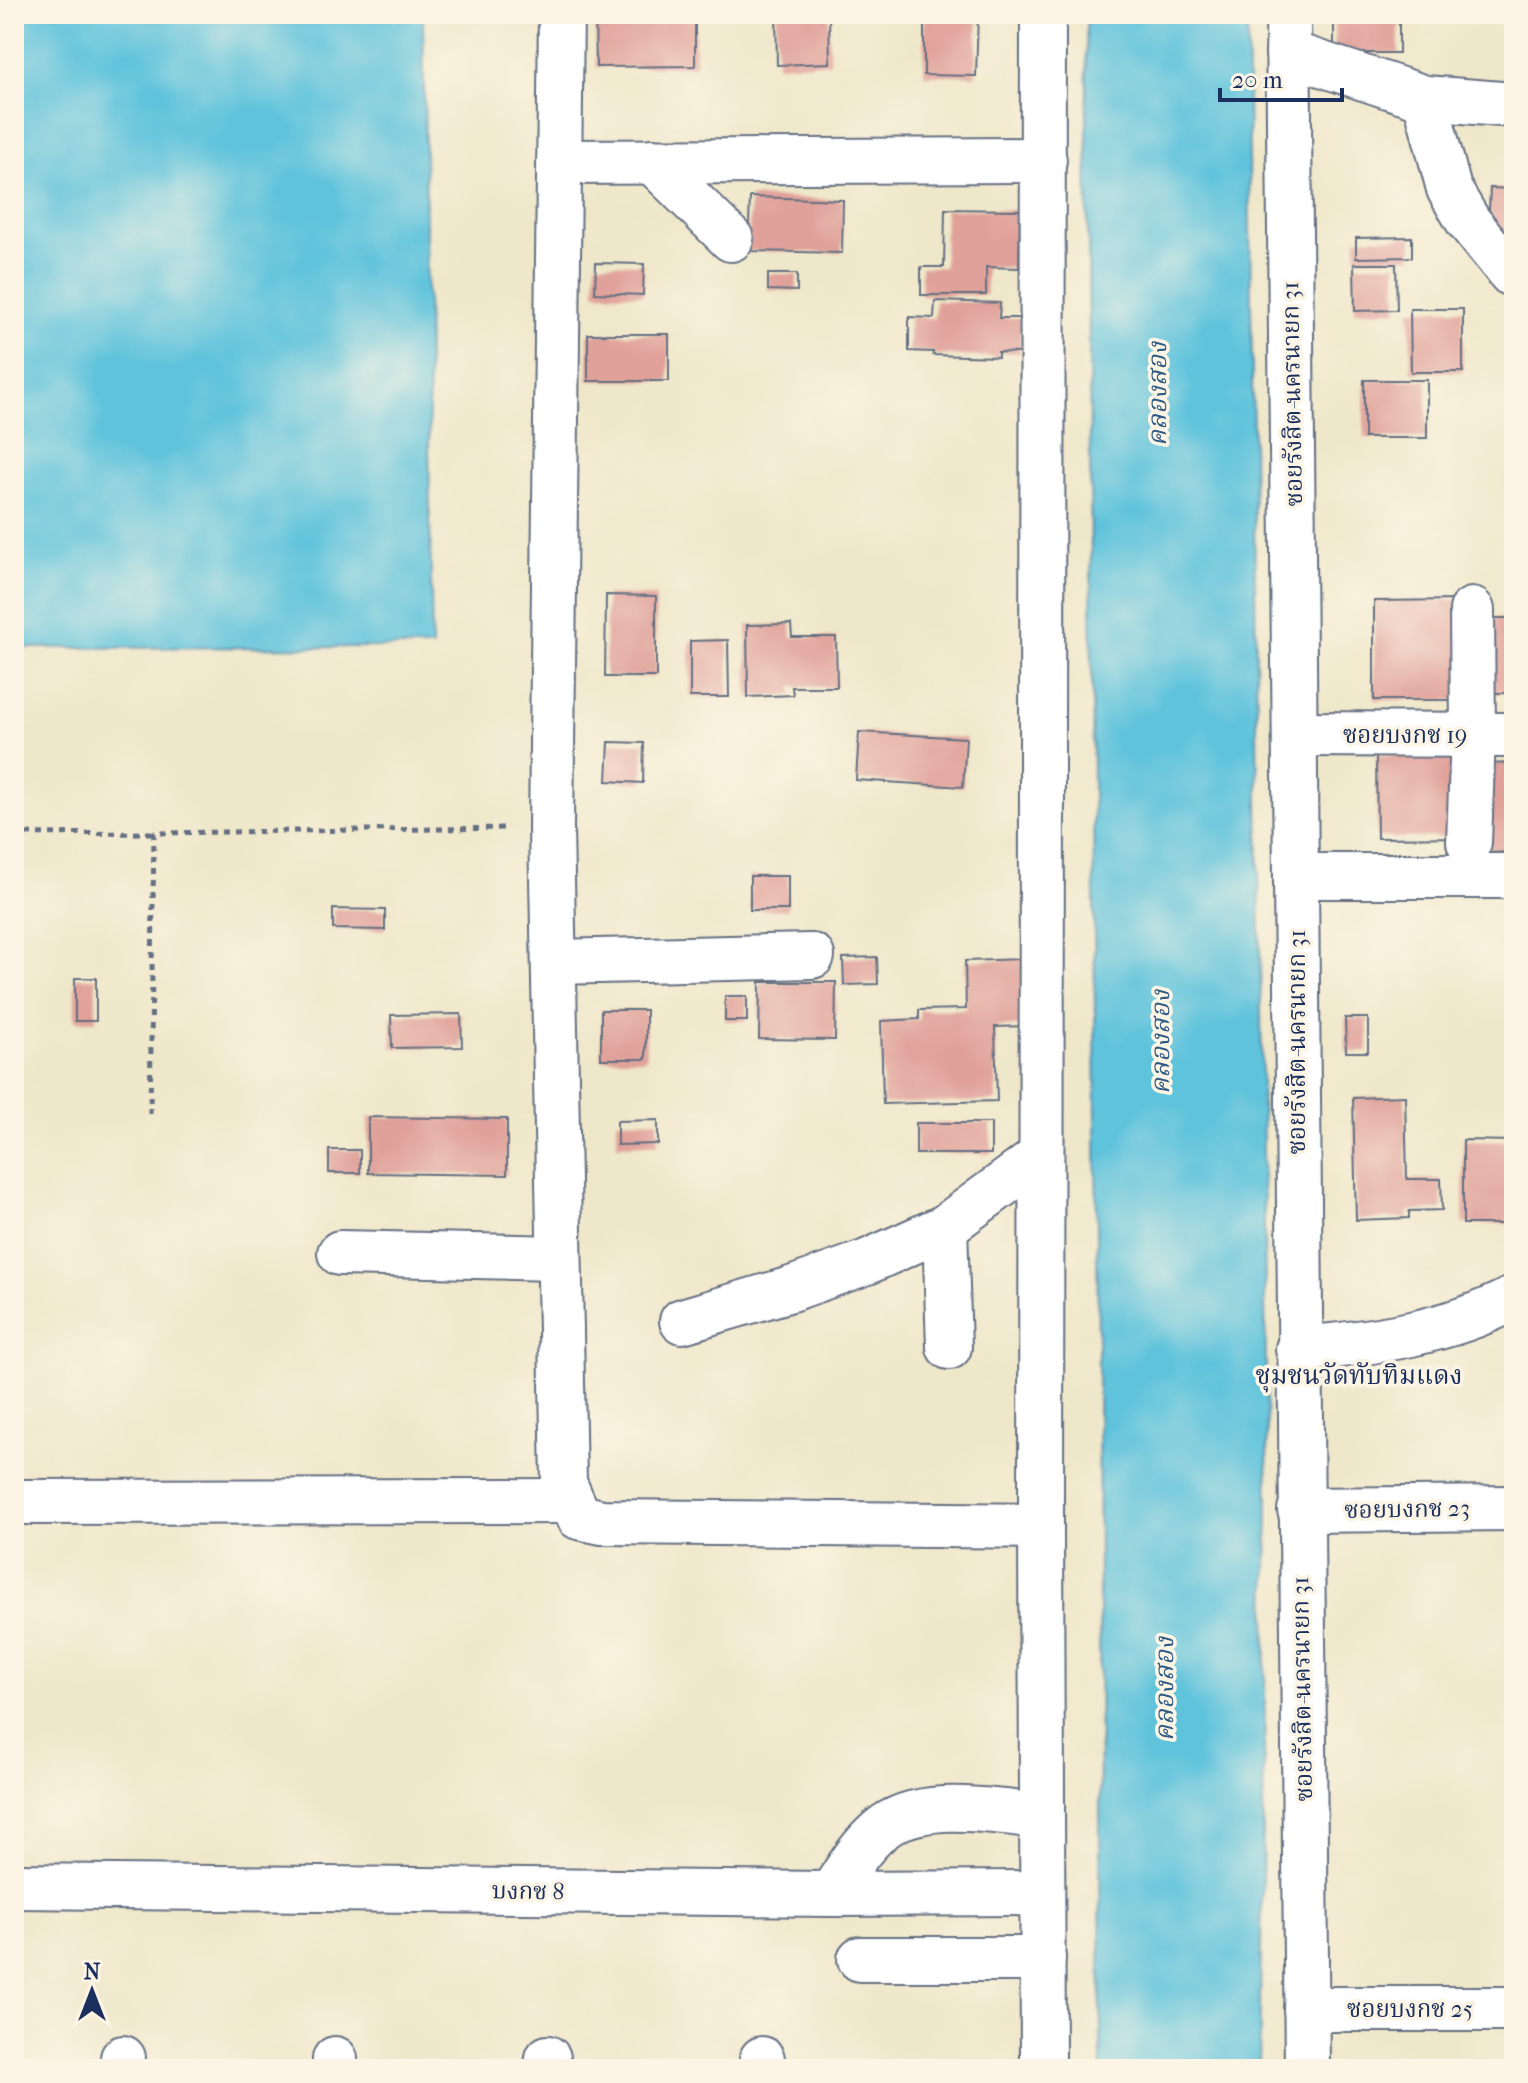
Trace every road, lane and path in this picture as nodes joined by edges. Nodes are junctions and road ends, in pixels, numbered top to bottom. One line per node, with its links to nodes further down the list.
1 (561, 14): 8 (street)
2 (1043, 14): 6 (street)
3 (1288, 34): 4 (street); 12 (street, ซอยรังสิต-นครนายก 31)
4 (1425, 98): 5 (street); 10 (street)
5 (1514, 105)
6 (1044, 160): 7 (street); 23 (street)
7 (652, 161): 8 (street); 9 (street)
8 (559, 162): 14 (street)
9 (731, 239)
10 (1511, 274)
11 (1472, 610): 13 (street)
12 (1295, 734): 13 (street, ซอยบงกช 19); 18 (street, ซอยรังสิต-นครนายก 31)
13 (1494, 735): 17 (street)
14 (551, 828): 15 (path); 21 (street)
15 (154, 833): 16 (path); 22 (path)
16 (14, 834)
17 (1469, 842)
18 (1296, 876): 19 (street); 30 (street, ซอยรังสิต-นครนายก 31)
19 (1514, 876)
20 (812, 956): 21 (street)
21 (554, 962): 26 (street)
22 (150, 1114)
23 (1041, 1156): 24 (street); 35 (street)
24 (945, 1227): 28 (street); 29 (street)
25 (340, 1253): 26 (street)
26 (559, 1258): 34 (street)
27 (1514, 1298): 30 (street)
28 (682, 1321)
29 (949, 1347)
30 (1298, 1349): 33 (street, ซอยรังสิต-นครนายก 31)
31 (14, 1502): 34 (street)
32 (1514, 1508): 33 (street, ซอยบงกช 23)
33 (1300, 1510): 42 (street, ซอยรังสิต-นครนายก 31)
34 (586, 1512): 35 (street)
35 (1041, 1526): 36 (street)
36 (1042, 1816): 38 (street); 39 (street)
37 (14, 1886): 39 (street, บงกช 8)
38 (1042, 1893): 39 (street, บงกช 8); 41 (street)
39 (831, 1894)
40 (860, 1959): 41 (street)
41 (1043, 1959): 44 (street)
42 (1306, 2009): 43 (street, ซอยบงกช 25); 45 (street, ซอยรังสิต-นครนายก 31)
43 (1514, 2009)
44 (1043, 2069)
45 (1307, 2069)

